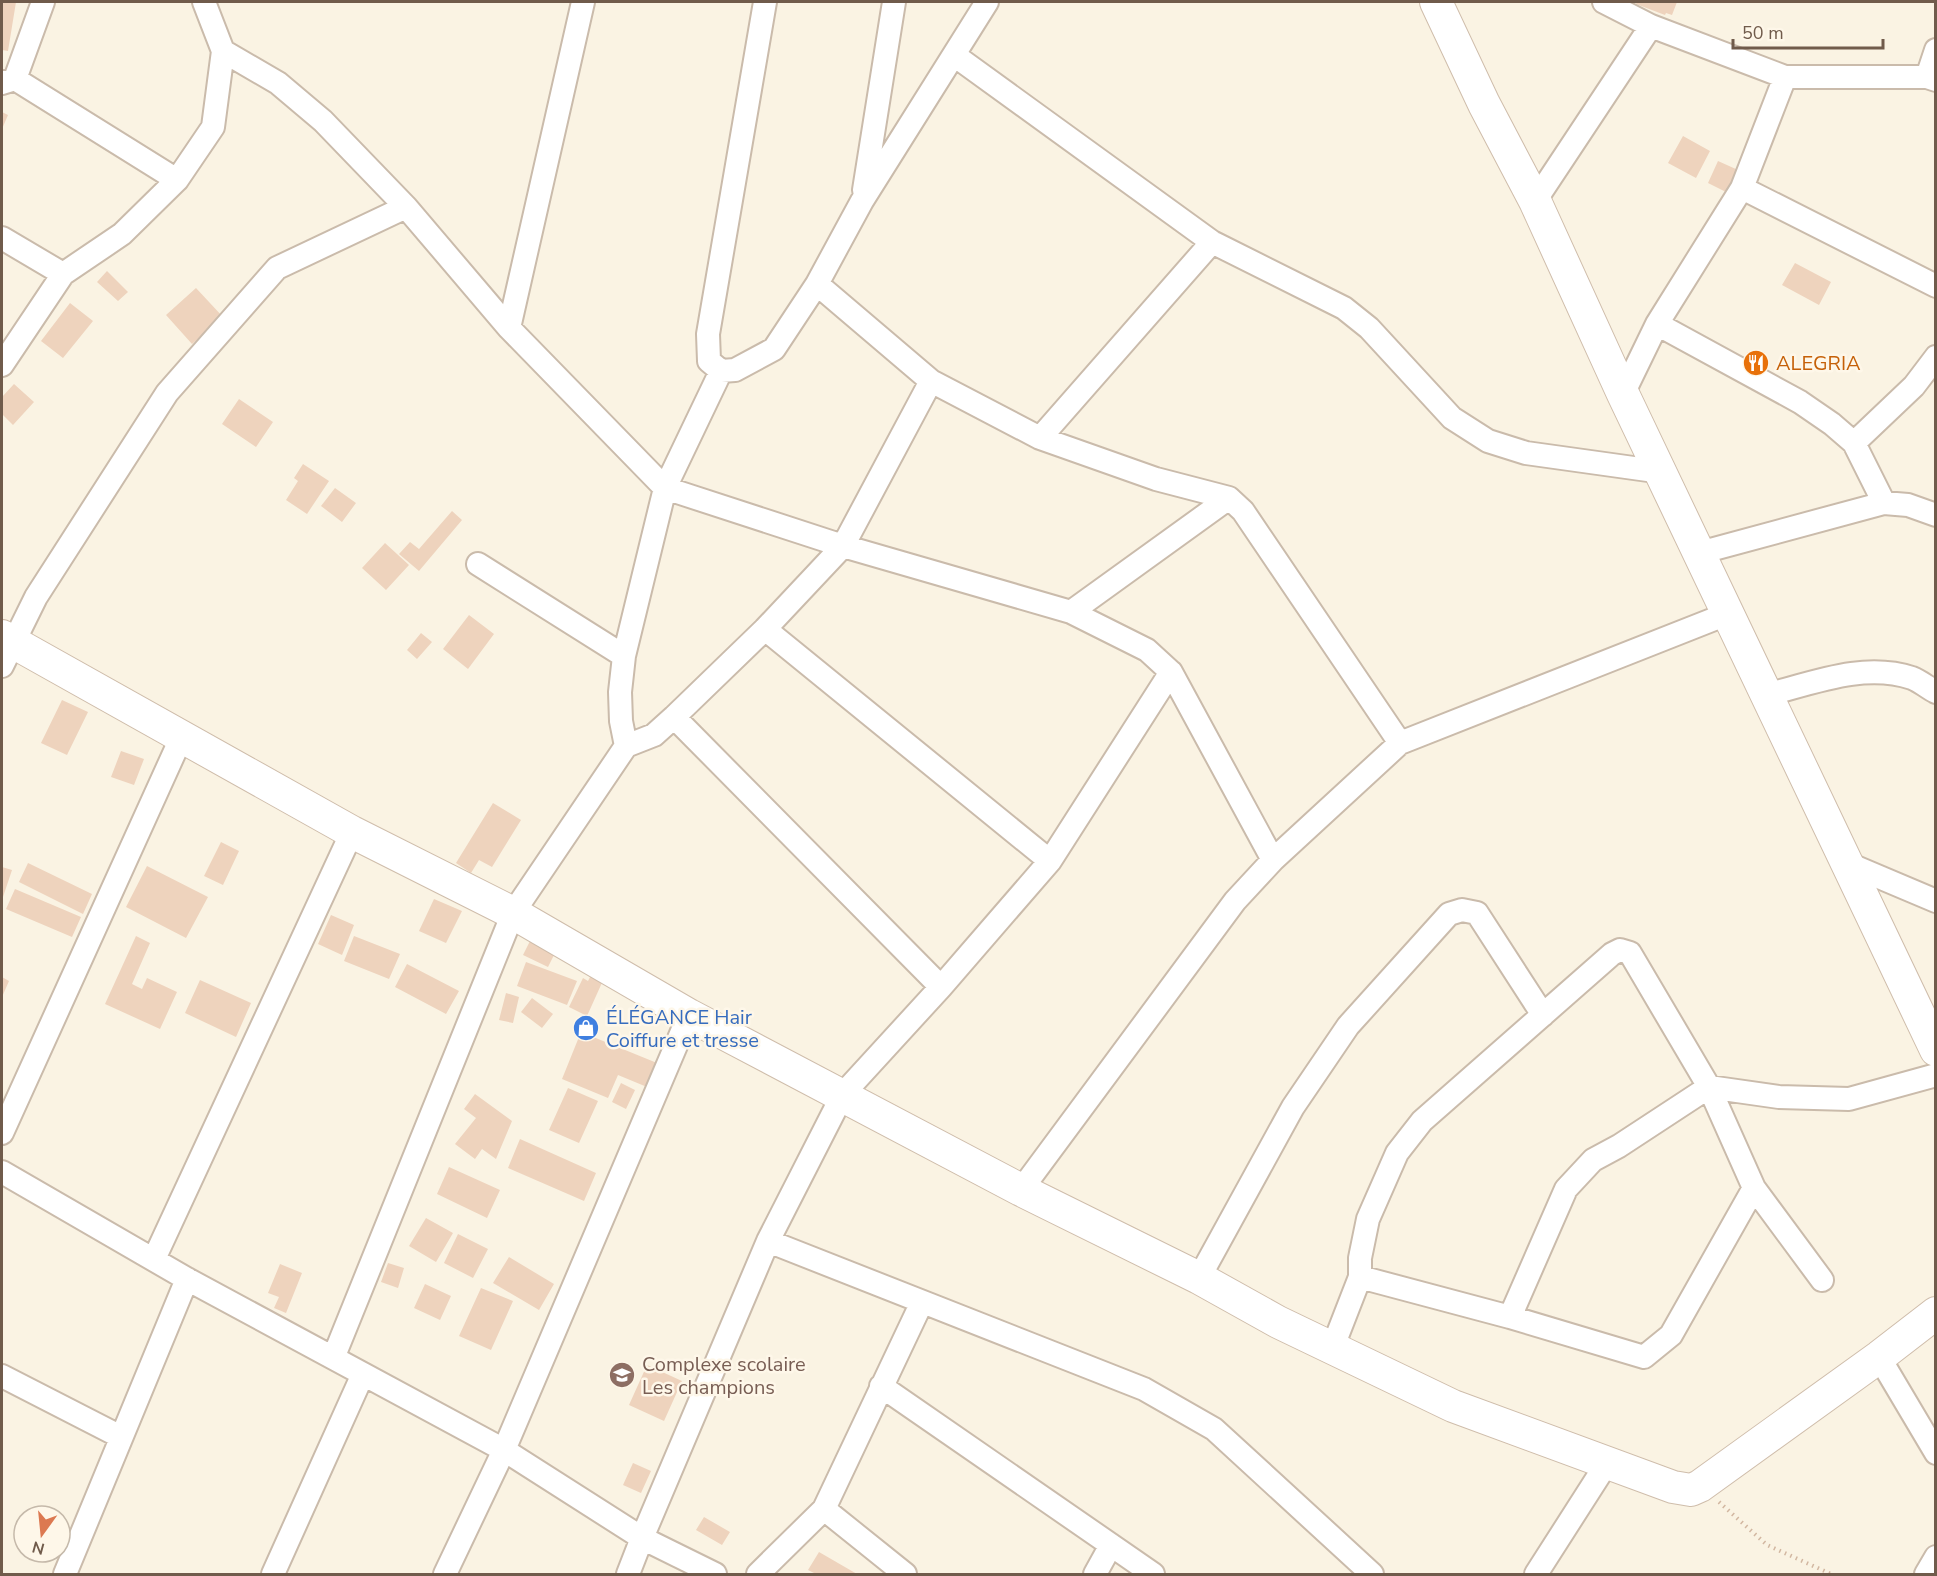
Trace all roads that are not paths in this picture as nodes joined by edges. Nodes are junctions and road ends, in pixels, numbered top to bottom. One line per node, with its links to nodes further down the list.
1 (43, 2): 15 (street)
2 (204, 2): 11 (street)
3 (583, 2): 27 (street)
4 (765, 2): 30 (street)
5 (894, 2): 18 (street)
6 (987, 2): 12 (street)
7 (1436, 2): 19 (main road)
8 (1604, 2): 9 (street)
9 (1651, 26): 13 (street); 19 (street)
10 (1935, 50): 14 (street)
11 (223, 51): 16 (street); 20 (street)
12 (954, 55): 18 (street); 22 (street)
13 (1785, 77): 14 (street); 17 (street)
14 (1931, 78)
15 (8, 81): 16 (street)
16 (177, 180): 23 (street)
17 (1742, 188): 25 (street); 26 (street)
18 (862, 201): 24 (street)
19 (1535, 201): 32 (main road)
20 (405, 207): 27 (street); 46 (street)
21 (2, 238): 23 (street)
22 (1212, 242): 33 (street); 35 (street)
23 (63, 274): 29 (street)
24 (817, 284): 30 (street); 31 (street)
25 (1935, 286)
26 (1657, 324): 32 (street); 34 (street)
27 (509, 328): 36 (street)
28 (1935, 357): 34 (street)
29 (2, 365)
30 (721, 371): 36 (street)
31 (931, 381): 33 (street); 40 (street)
32 (1623, 394): 35 (main road)
33 (1041, 438): 37 (street)
34 (1854, 443): 38 (street)
35 (1662, 472): 41 (main road)
36 (665, 488): 40 (street); 47 (street)
37 (1229, 498): 43 (street); 53 (street)
38 (1884, 503): 39 (street); 41 (street)
39 (1935, 515)
40 (843, 546): 43 (street); 45 (street)
41 (1699, 553): 44 (main road)
42 (478, 564): 47 (street)
43 (1071, 612): 48 (street)
44 (1727, 614): 50 (main road); 53 (street)
45 (765, 629): 51 (street); 57 (street)
46 (5, 648): 52 (main road)
47 (624, 656): 54 (street)
48 (1172, 672): 56 (street); 57 (street)
49 (1935, 692): 50 (street)
50 (1766, 695): 58 (main road)
51 (674, 717): 54 (street); 61 (street)
52 (182, 736): 55 (main road); 68 (street)
53 (1400, 743): 56 (street)
54 (627, 746): 60 (street)
55 (352, 832): 60 (main road); 73 (street)
56 (1273, 860): 71 (street)
57 (1050, 861): 61 (street)
58 (1846, 863): 59 (street); 64 (main road)
59 (1935, 901)
60 (513, 913): 62 (main road); 82 (street)
61 (941, 987): 67 (street)
62 (689, 1015): 67 (main road); 88 (street)
63 (1543, 1015): 66 (street); 74 (street); 75 (street)
64 (1935, 1050)
65 (1935, 1075): 66 (street)
66 (1708, 1087): 70 (street); 80 (street)
67 (843, 1094): 71 (main road); 72 (street)
68 (2, 1133)
69 (2, 1172): 73 (street)
70 (1754, 1188): 77 (street); 80 (street)
71 (1021, 1190): 75 (main road)
72 (768, 1241): 78 (street); 92 (street)
73 (154, 1259): 76 (street)
74 (1360, 1277): 80 (street); 81 (street)
75 (1199, 1278): 81 (main road)
76 (187, 1279): 82 (street); 87 (street)
77 (1822, 1280)
78 (922, 1302): 86 (street); 104 (street)
79 (1935, 1313): 83 (main road)
80 (1510, 1317)
81 (1332, 1349): 90 (main road)
82 (334, 1356): 84 (street)
83 (1879, 1357): 89 (street); 90 (main road)
84 (363, 1374): 88 (street); 97 (street)
85 (2, 1376): 87 (street)
86 (880, 1386): 91 (street); 93 (street)
87 (121, 1437): 96 (street)
88 (504, 1450): 92 (street); 98 (street)
89 (1935, 1453)
90 (1607, 1463): 105 (street)
91 (824, 1509): 95 (street); 101 (street)
92 (642, 1538): 99 (street); 100 (street)
93 (1111, 1545): 102 (street); 103 (street)
94 (1935, 1557): 106 (street)
95 (898, 1572)
96 (65, 1575)
97 (273, 1575)
98 (445, 1575)
99 (628, 1575)
100 (715, 1575)
101 (758, 1575)
102 (1095, 1575)
103 (1153, 1575)
104 (1372, 1575)
105 (1536, 1575)
106 (1926, 1575)

